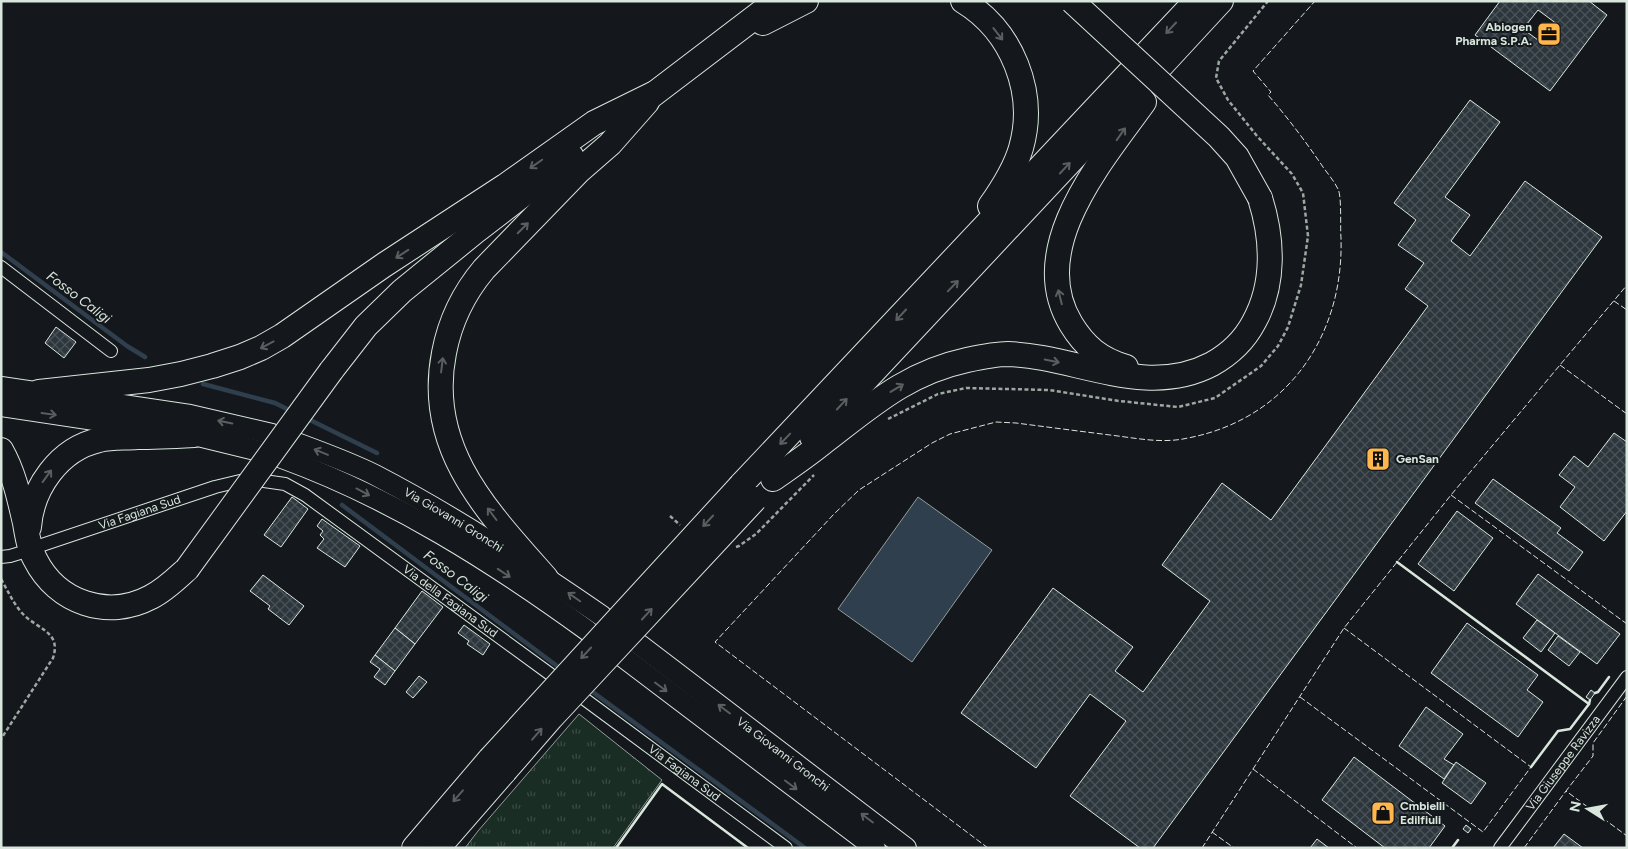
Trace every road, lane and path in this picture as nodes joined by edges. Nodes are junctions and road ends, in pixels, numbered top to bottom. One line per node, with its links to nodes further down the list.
1 (757, 1): 8 (highway)
2 (776, 1): 8 (highway)
3 (806, 1): 8 (highway)
4 (963, 1): 11 (highway, one-way to 11)
5 (1072, 1): 14 (highway, bridge)
6 (1196, 1): 9 (highway, one-way to 9)
7 (1221, 1): 9 (highway)
8 (711, 51): 10 (highway)
9 (1150, 73): 11 (highway); 14 (highway, one-way to 9); 24 (highway, one-way to 9)
10 (653, 94): 16 (highway, one-way to 16); 28 (highway, bridge); 30 (highway, one-way to 10)
11 (946, 266): 27 (highway, one-way to 27)
12 (1, 267): 13 (street)
13 (111, 351)
14 (1159, 377): 24 (highway, one-way to 14)
15 (1, 387): 16 (main road)
16 (39, 392): 18 (main road, one-way to 16)
17 (1, 406): 19 (main road, one-way to 19)
18 (272, 434)
19 (194, 435): 22 (main road); 28 (highway, one-way to 19)
20 (294, 442): 30 (main road, Via Giovanni Gronchi, one-way to 20)
21 (1, 450): 28 (highway)
22 (260, 451)
23 (282, 458): 33 (main road, Via Giovanni Gronchi, one-way to 33)
24 (773, 479): 27 (highway)
25 (240, 481): 28 (street, Via Fagiana Sud)
26 (264, 481): 36 (street, Via della Fagiana Sud)
27 (748, 492): 40 (highway, bridge)
28 (29, 546): 29 (street, Via Fagiana Sud)
29 (1, 557)
30 (546, 578): 32 (main road, Via Giovanni Gronchi, one-way to 30)
31 (1, 579): 39 (path)
32 (602, 616)
33 (588, 631)
34 (636, 642): 45 (main road, Via Giovanni Gronchi, one-way to 34)
35 (622, 658): 44 (main road, Via Giovanni Gronchi, one-way to 44)
36 (550, 674)
37 (1627, 677): 46 (street, Via Giuseppe Ravizza)
38 (583, 698): 43 (street, Via Fagiana Sud)
39 (1, 739)
40 (497, 765): 41 (highway, one-way to 41); 42 (highway)
41 (414, 848)
42 (438, 848)
43 (786, 848)
44 (875, 848)
45 (906, 848)
46 (1500, 848)

